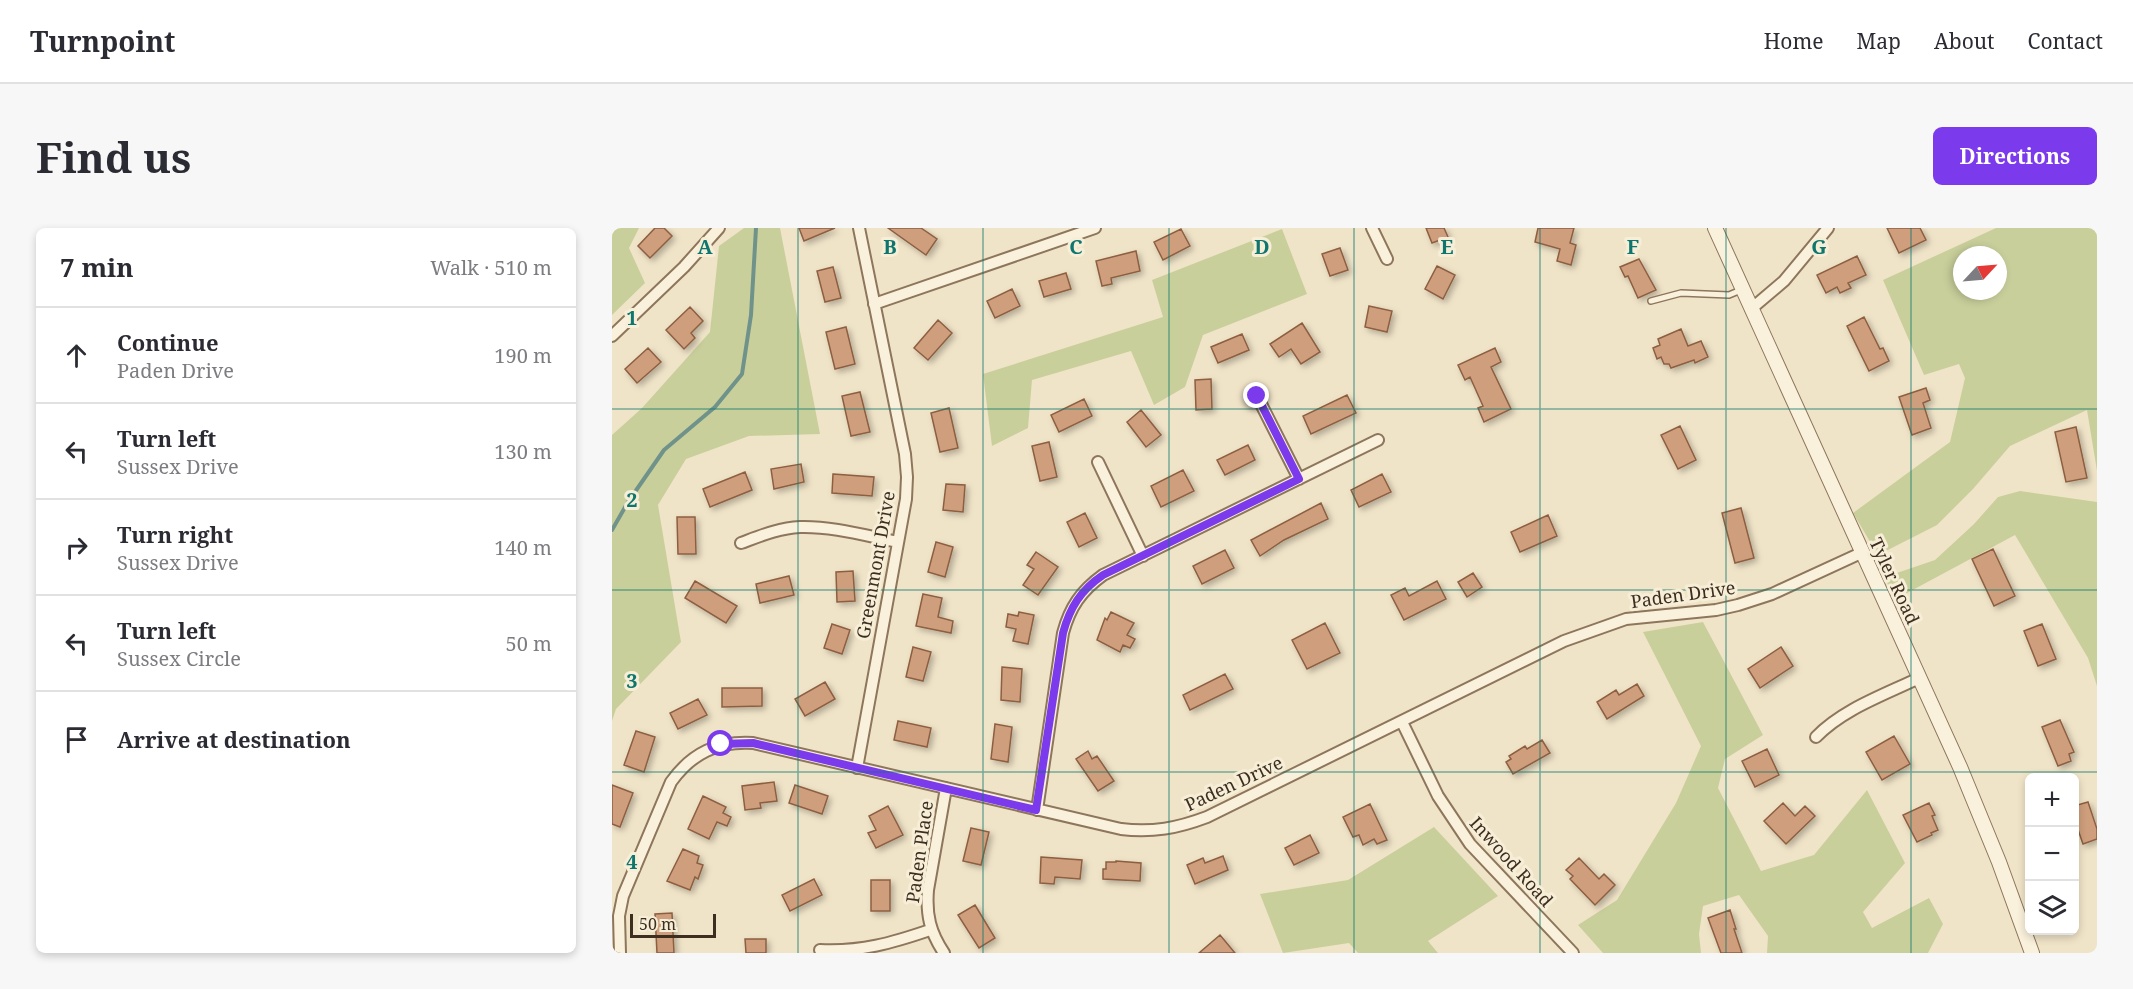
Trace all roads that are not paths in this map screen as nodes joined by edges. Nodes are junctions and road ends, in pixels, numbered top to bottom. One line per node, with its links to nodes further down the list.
1 (719, 228): 12 (street)
2 (860, 228): 10 (street, Greenmont Drive)
3 (1095, 228): 10 (street)
4 (1372, 228): 7 (street)
5 (1715, 228): 8 (street, Tyler Road)
6 (1828, 228): 11 (street)
7 (1387, 259)
8 (1742, 289): 9 (lane); 11 (street, Tyler Road)
9 (1651, 301)
10 (874, 304): 17 (street, Greenmont Drive)
11 (1752, 309): 19 (street, Tyler Road)
12 (612, 336)
13 (1257, 396): 16 (street)
14 (1378, 440): 16 (street)
15 (1098, 462): 20 (street)
16 (1299, 479): 20 (street)
17 (898, 542): 18 (street); 24 (street, Greenmont Drive)
18 (741, 543)
19 (1861, 553): 21 (street, Tyler Road); 22 (street, Paden Drive)
20 (1143, 556): 26 (street)
21 (1919, 678): 23 (street); 32 (street, Tyler Road)
22 (1402, 722): 26 (street, Paden Drive); 31 (street, Inwood Road)
23 (1816, 737)
24 (858, 768): 25 (street, Paden Drive); 29 (street, Paden Drive)
25 (946, 788): 26 (street, Paden Drive); 27 (street, Paden Place)
26 (1036, 810)
27 (930, 930): 28 (street); 30 (street, Paden Place)
28 (820, 950)
29 (620, 953)
30 (944, 953)
31 (1573, 953)
32 (2032, 953)

